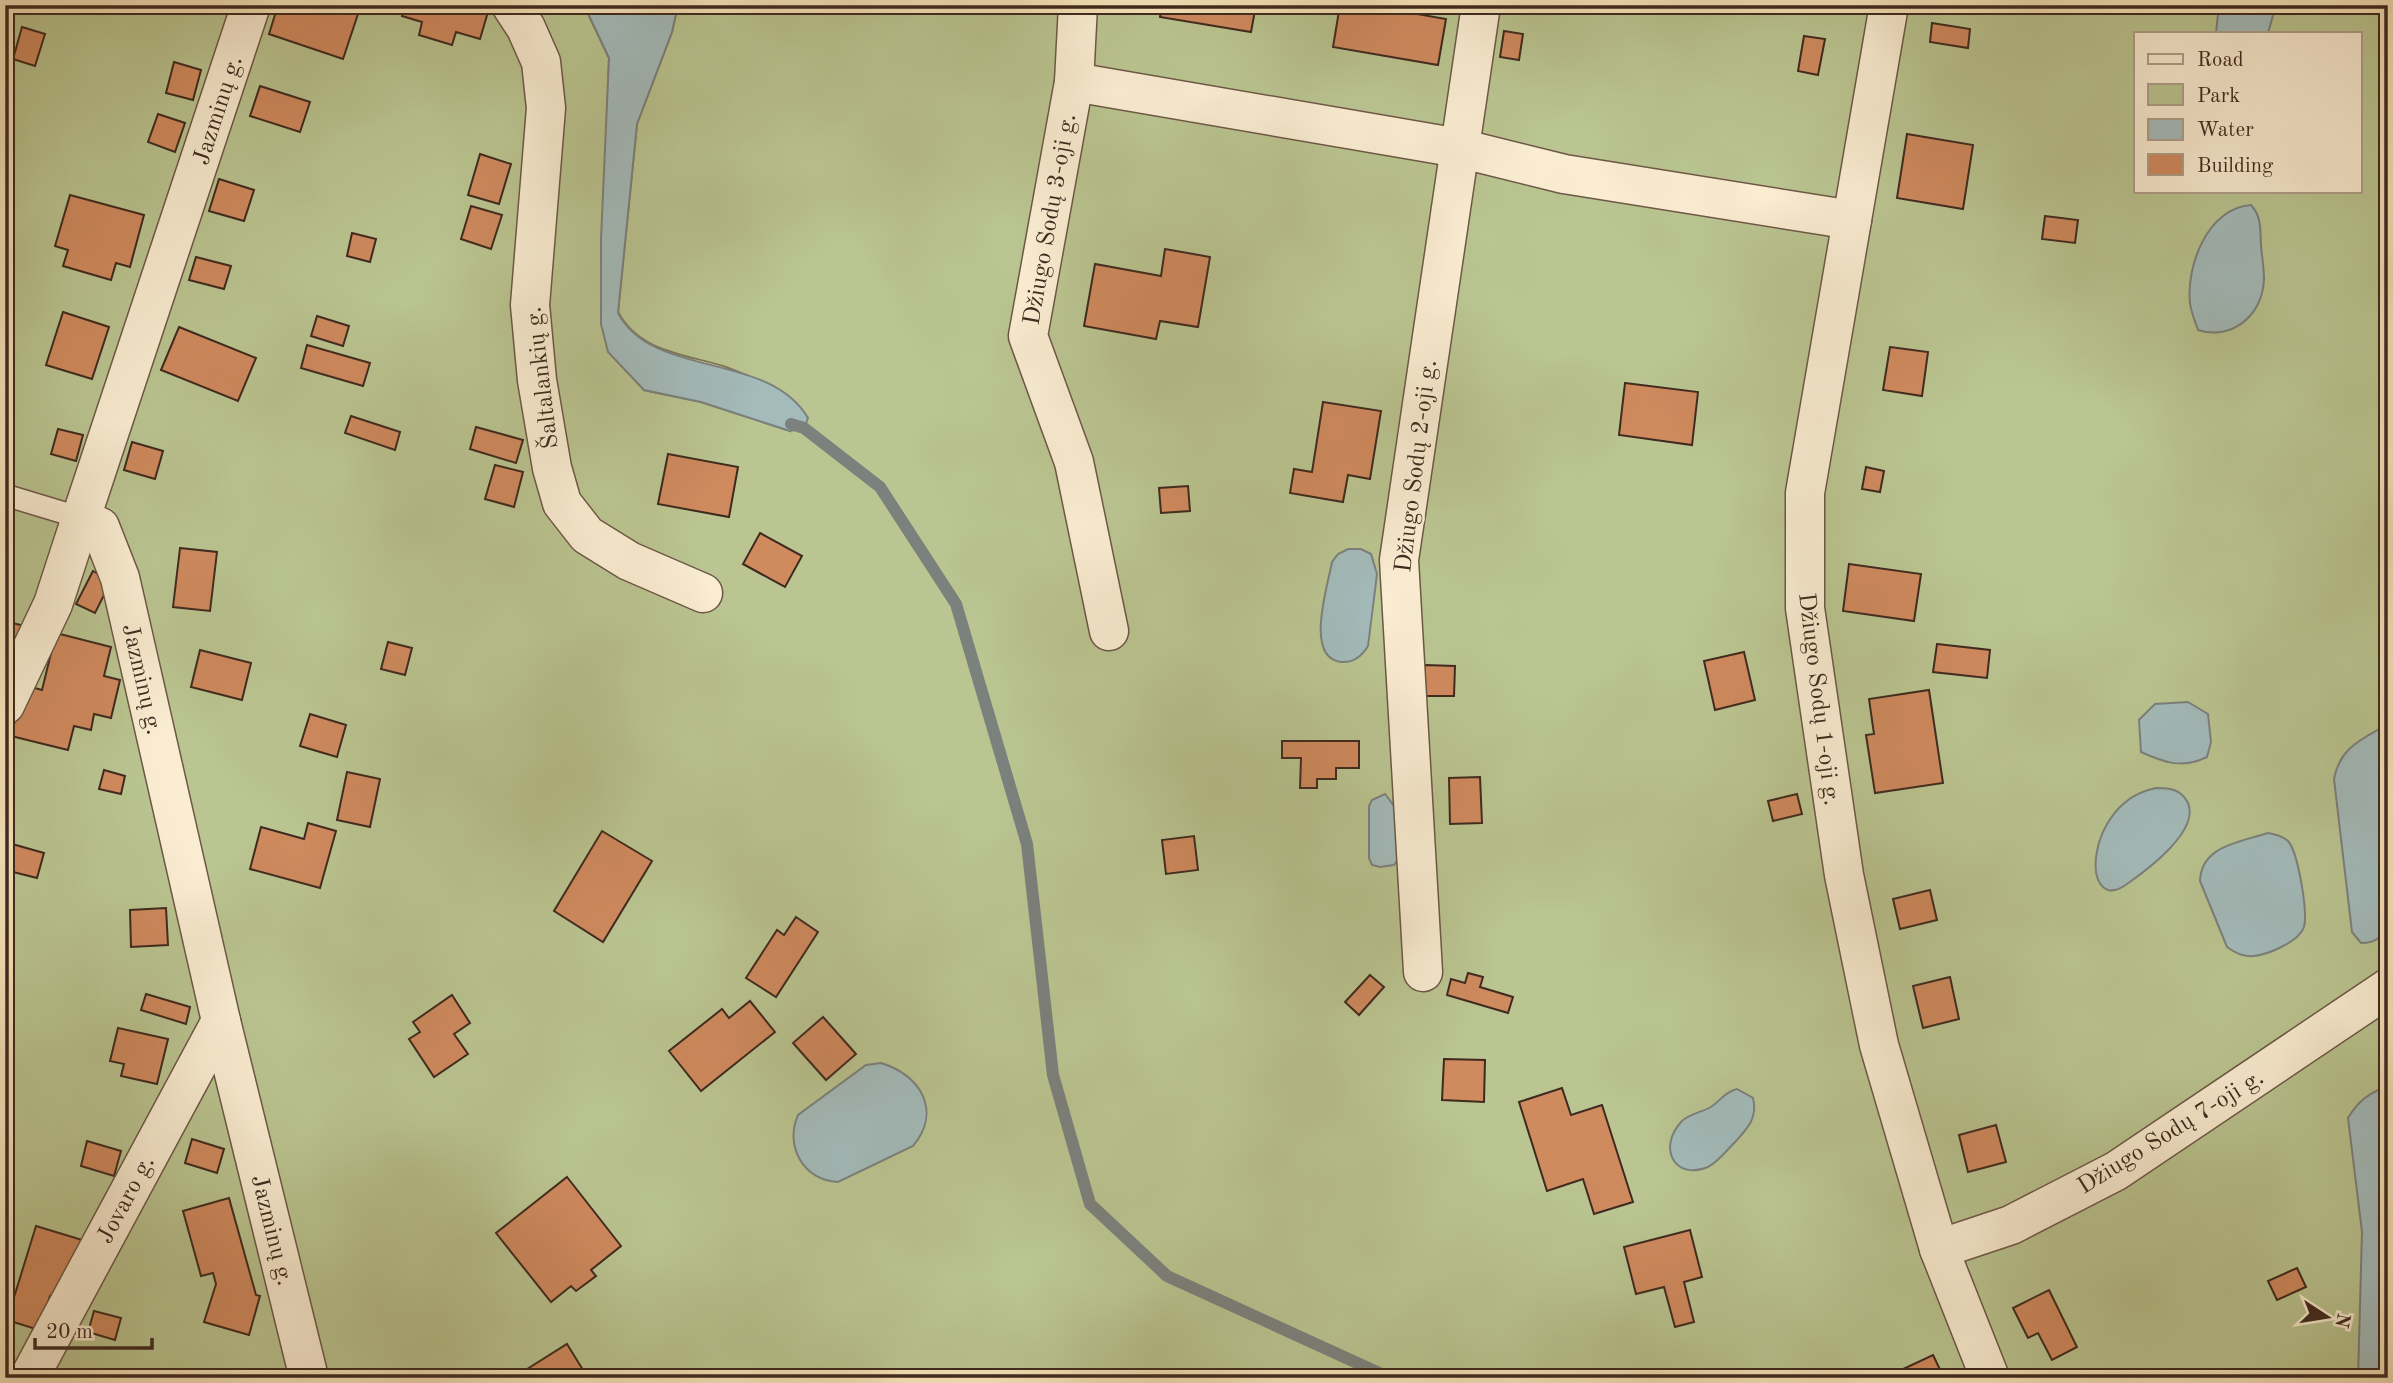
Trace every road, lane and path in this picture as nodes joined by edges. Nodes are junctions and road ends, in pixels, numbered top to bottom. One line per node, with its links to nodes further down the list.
1 (251, 5): 10 (street, Jazminų g.)
2 (511, 5): 11 (street, Šaltalankių g.)
3 (1078, 5): 6 (street, Džiugo Sodų 3-oji g.)
4 (1481, 5): 7 (street, Džiugo Sodų 2-oji g.)
5 (1889, 5): 8 (street, Džiugo Sodų 1-oji g.)
6 (1074, 82): 7 (street); 12 (street, Džiugo Sodų 3-oji g.)
7 (1459, 148): 8 (street); 14 (street, Džiugo Sodų 2-oji g.)
8 (1852, 220): 17 (street, Džiugo Sodų 1-oji g.)
9 (5, 495): 10 (lane)
10 (81, 518): 13 (street); 16 (street, Jazminų g.)
11 (703, 593)
12 (1109, 631)
13 (5, 705)
14 (1423, 972)
15 (2388, 988): 17 (street, Džiugo Sodų 7-oji g.)
16 (221, 1021): 18 (street, Jovaro g.); 19 (street, Jazminų g.)
17 (1939, 1249): 20 (street, Džiugo Sodų 1-oji g.)
18 (29, 1378)
19 (309, 1378)
20 (1990, 1378)

